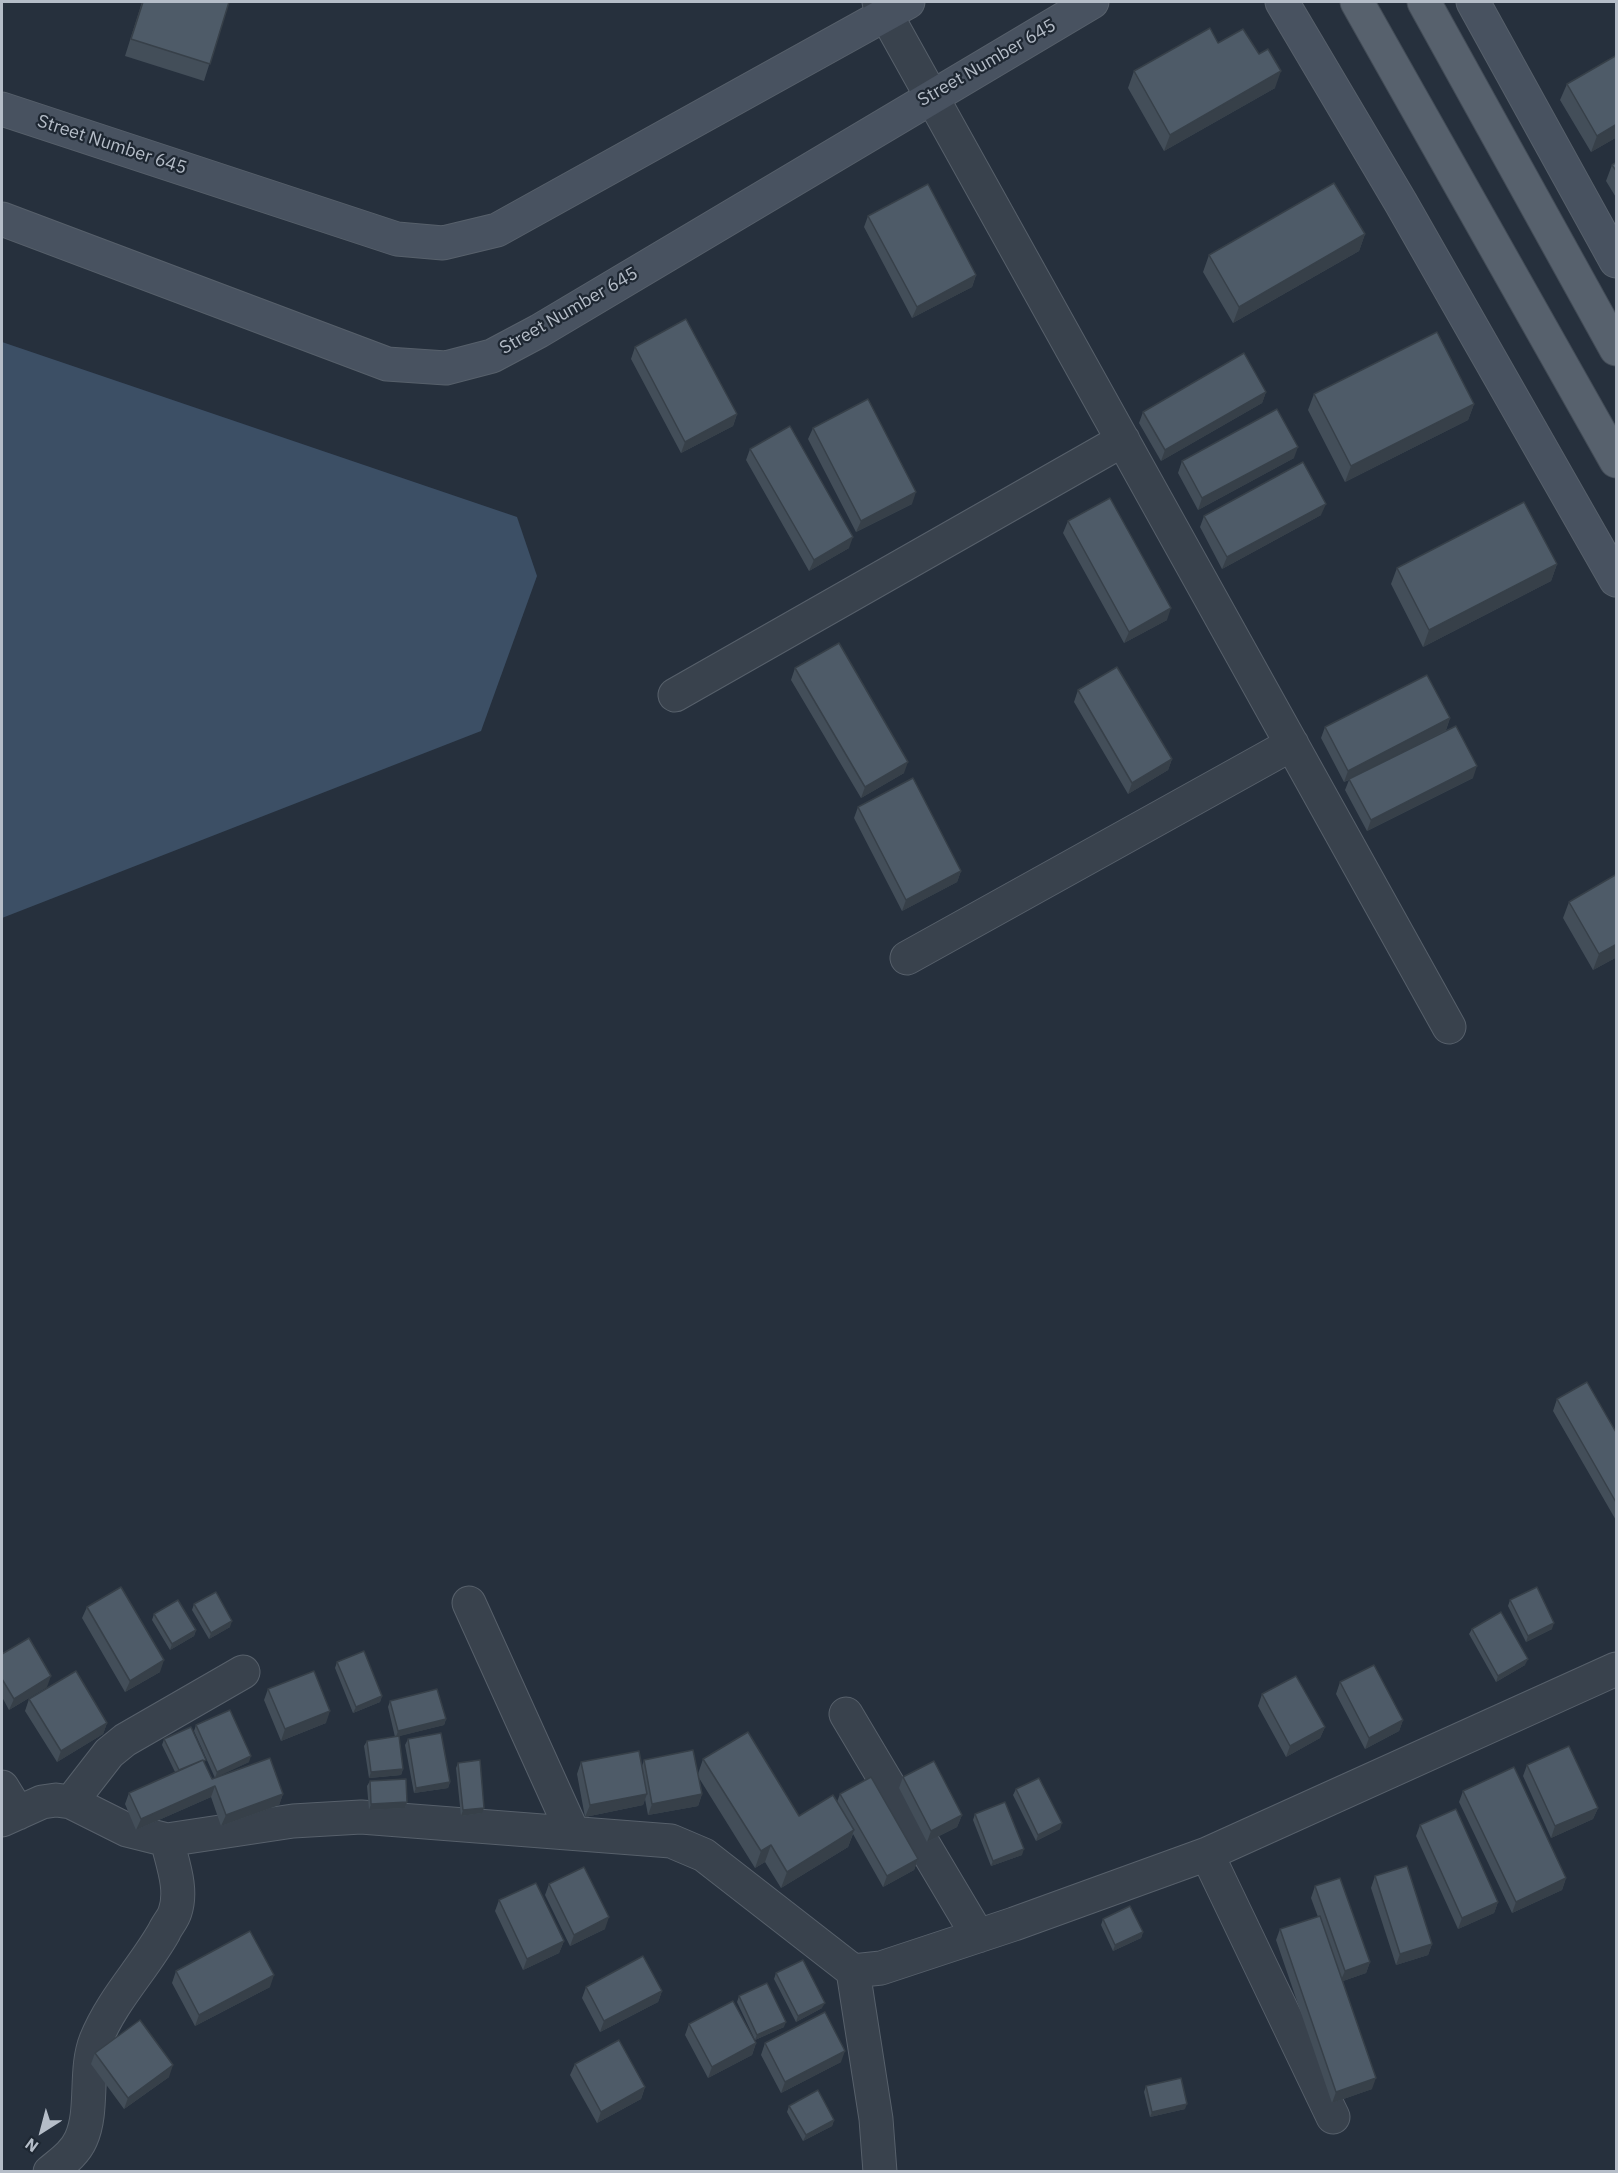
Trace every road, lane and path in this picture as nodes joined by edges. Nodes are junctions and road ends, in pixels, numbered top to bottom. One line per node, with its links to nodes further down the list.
1 (1092, 2): 7 (street, Street Number 645)
2 (1282, 2): 14 (street)
3 (1357, 2): 13 (main road)
4 (1424, 2): 11 (main road)
5 (1473, 2): 10 (street)
6 (891, 6): 7 (street); 8 (street, Street Number 645)
7 (927, 86): 9 (street, Street Number 645); 12 (street)
8 (2, 109)
9 (2, 219)
10 (1617, 261)
11 (1617, 349)
12 (1123, 440): 15 (street); 16 (street)
13 (1617, 461)
14 (1617, 580)
15 (675, 695)
16 (1292, 744): 17 (street); 18 (street)
17 (907, 958)
18 (1449, 1027)
19 (469, 1603): 25 (street)
20 (243, 1672): 23 (street)
21 (1613, 1680): 27 (street)
22 (846, 1714): 28 (street)
23 (71, 1802): 24 (street); 26 (street)
24 (7, 1807)
25 (573, 1833): 26 (street); 29 (street)
26 (166, 1840): 31 (street)
27 (1207, 1854): 28 (street); 30 (street)
28 (978, 1936): 29 (street)
29 (853, 1971): 32 (street)
30 (1333, 2117)
31 (50, 2172)
32 (880, 2172)

